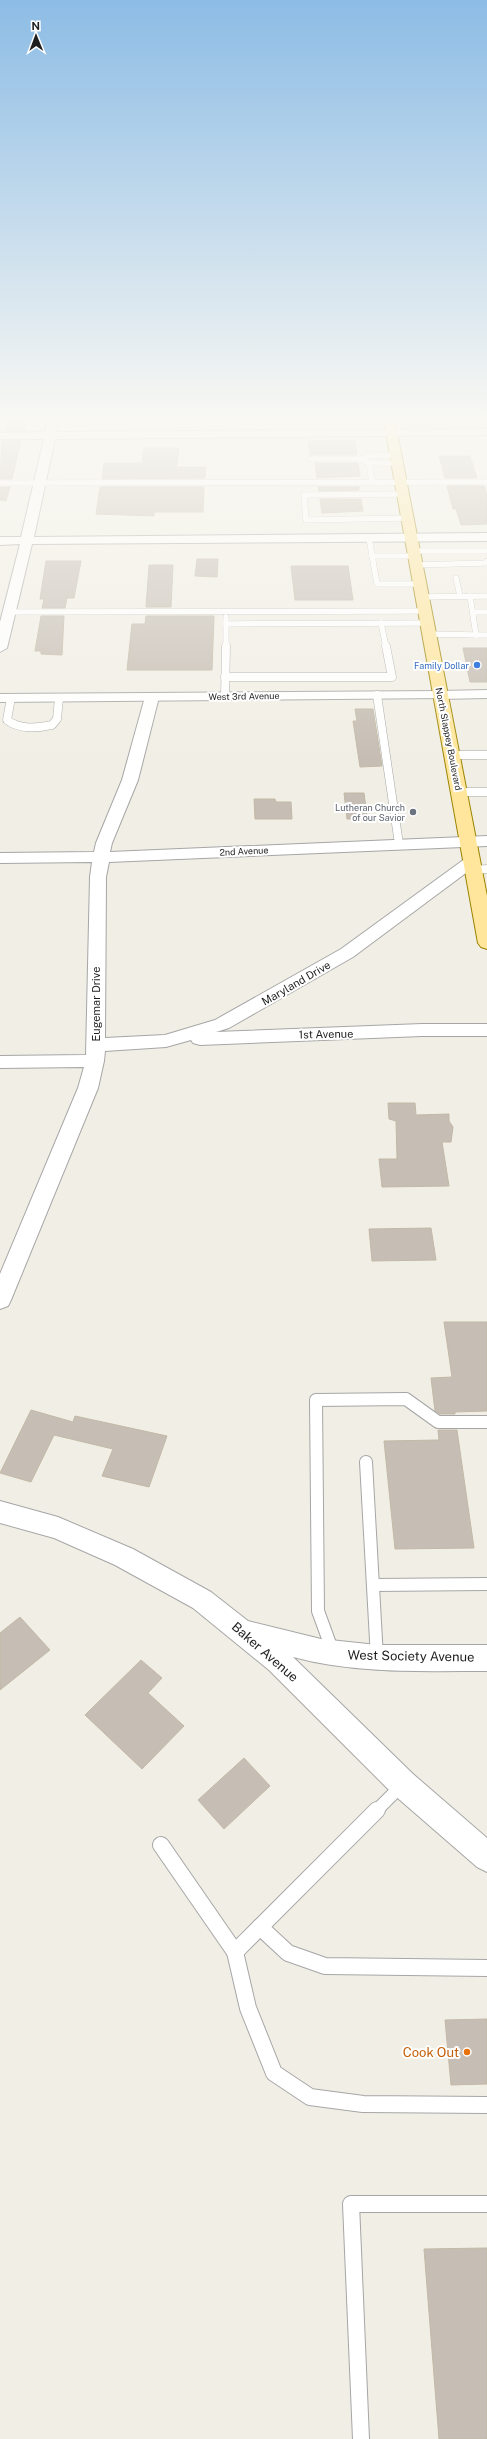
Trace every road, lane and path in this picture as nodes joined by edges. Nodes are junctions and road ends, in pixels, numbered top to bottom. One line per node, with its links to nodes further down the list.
1 (28, 531): 7 (street)
2 (409, 531): 5 (main road, North Slappey Boulevard)
3 (487, 537): 5 (street)
4 (369, 538): 5 (street); 7 (street); 9 (lane)
5 (410, 538): 10 (main road, North Slappey Boulevard)
6 (0, 541): 7 (street)
7 (26, 541): 18 (street)
8 (487, 551): 10 (lane)
9 (372, 556): 10 (lane); 13 (lane)
10 (414, 557): 11 (lane); 13 (main road, North Slappey Boulevard)
11 (487, 561)
12 (456, 578): 14 (lane)
13 (419, 584): 17 (main road, North Slappey Boulevard)
14 (460, 596): 15 (lane); 17 (lane)
15 (470, 596): 16 (lane); 20 (lane)
16 (487, 596)
17 (422, 597): 23 (main road, North Slappey Boulevard)
18 (9, 612): 19 (lane); 27 (street)
19 (226, 612): 23 (lane); 24 (lane)
20 (473, 612): 21 (lane); 25 (lane)
21 (487, 612)
22 (380, 623): 23 (lane); 24 (lane); 28 (lane)
23 (426, 623): 25 (lane); 31 (main road, North Slappey Boulevard)
24 (226, 624): 28 (lane)
25 (476, 635): 26 (lane)
26 (487, 635)
27 (0, 648)
28 (225, 677): 33 (lane)
29 (487, 694): 31 (street, West 3rd Avenue)
30 (377, 695): 31 (street, West 3rd Avenue); 33 (street, West 3rd Avenue); 42 (lane)
31 (440, 695): 36 (main road, North Slappey Boulevard)
32 (152, 697): 33 (street, West 3rd Avenue); 35 (street, West 3rd Avenue); 43 (street, Eugemar Drive)
33 (225, 697)
34 (5, 698): 35 (street, West 3rd Avenue); 35 (lane)
35 (59, 698)
36 (451, 755): 37 (lane); 38 (main road, North Slappey Boulevard)
37 (487, 755)
38 (459, 792): 39 (lane); 40 (main road, North Slappey Boulevard)
39 (487, 792)
40 (468, 841): 41 (street, 2nd Avenue); 42 (street, 2nd Avenue); 45 (main road, North Slappey Boulevard)
41 (487, 841)
42 (399, 844): 43 (street, 2nd Avenue)
43 (102, 857): 44 (street, 2nd Avenue); 50 (street, Eugemar Drive)
44 (0, 858)
45 (477, 867): 46 (main road, North Slappey Boulevard); 49 (street, Maryland Drive)
46 (485, 917): 47 (main road, North Slappey Boulevard)
47 (487, 943)
48 (487, 1030): 49 (street, 1st Avenue)
49 (166, 1041): 50 (street, Maryland Drive)
50 (95, 1053): 51 (street, Maryland Drive); 52 (street, Eugemar Drive)
51 (0, 1062)
52 (0, 1300)
53 (487, 1422): 59 (lane)
54 (366, 1462): 57 (lane)
55 (0, 1512): 58 (street, Baker Avenue)
56 (487, 1584): 57 (lane)
57 (373, 1585): 60 (lane)
58 (243, 1632): 59 (street, West Society Avenue); 62 (street, Baker Avenue)
59 (334, 1653): 60 (street, West Society Avenue)
60 (377, 1658): 61 (street, West Society Avenue)
61 (487, 1658)
62 (403, 1784): 64 (street, Baker Avenue); 65 (lane)
63 (162, 1845): 66 (lane)
64 (487, 1857)
65 (260, 1927): 66 (lane); 67 (lane)
66 (235, 1952): 68 (lane)
67 (487, 1968)
68 (487, 2105)
69 (487, 2204): 70 (lane)
70 (361, 2439)

